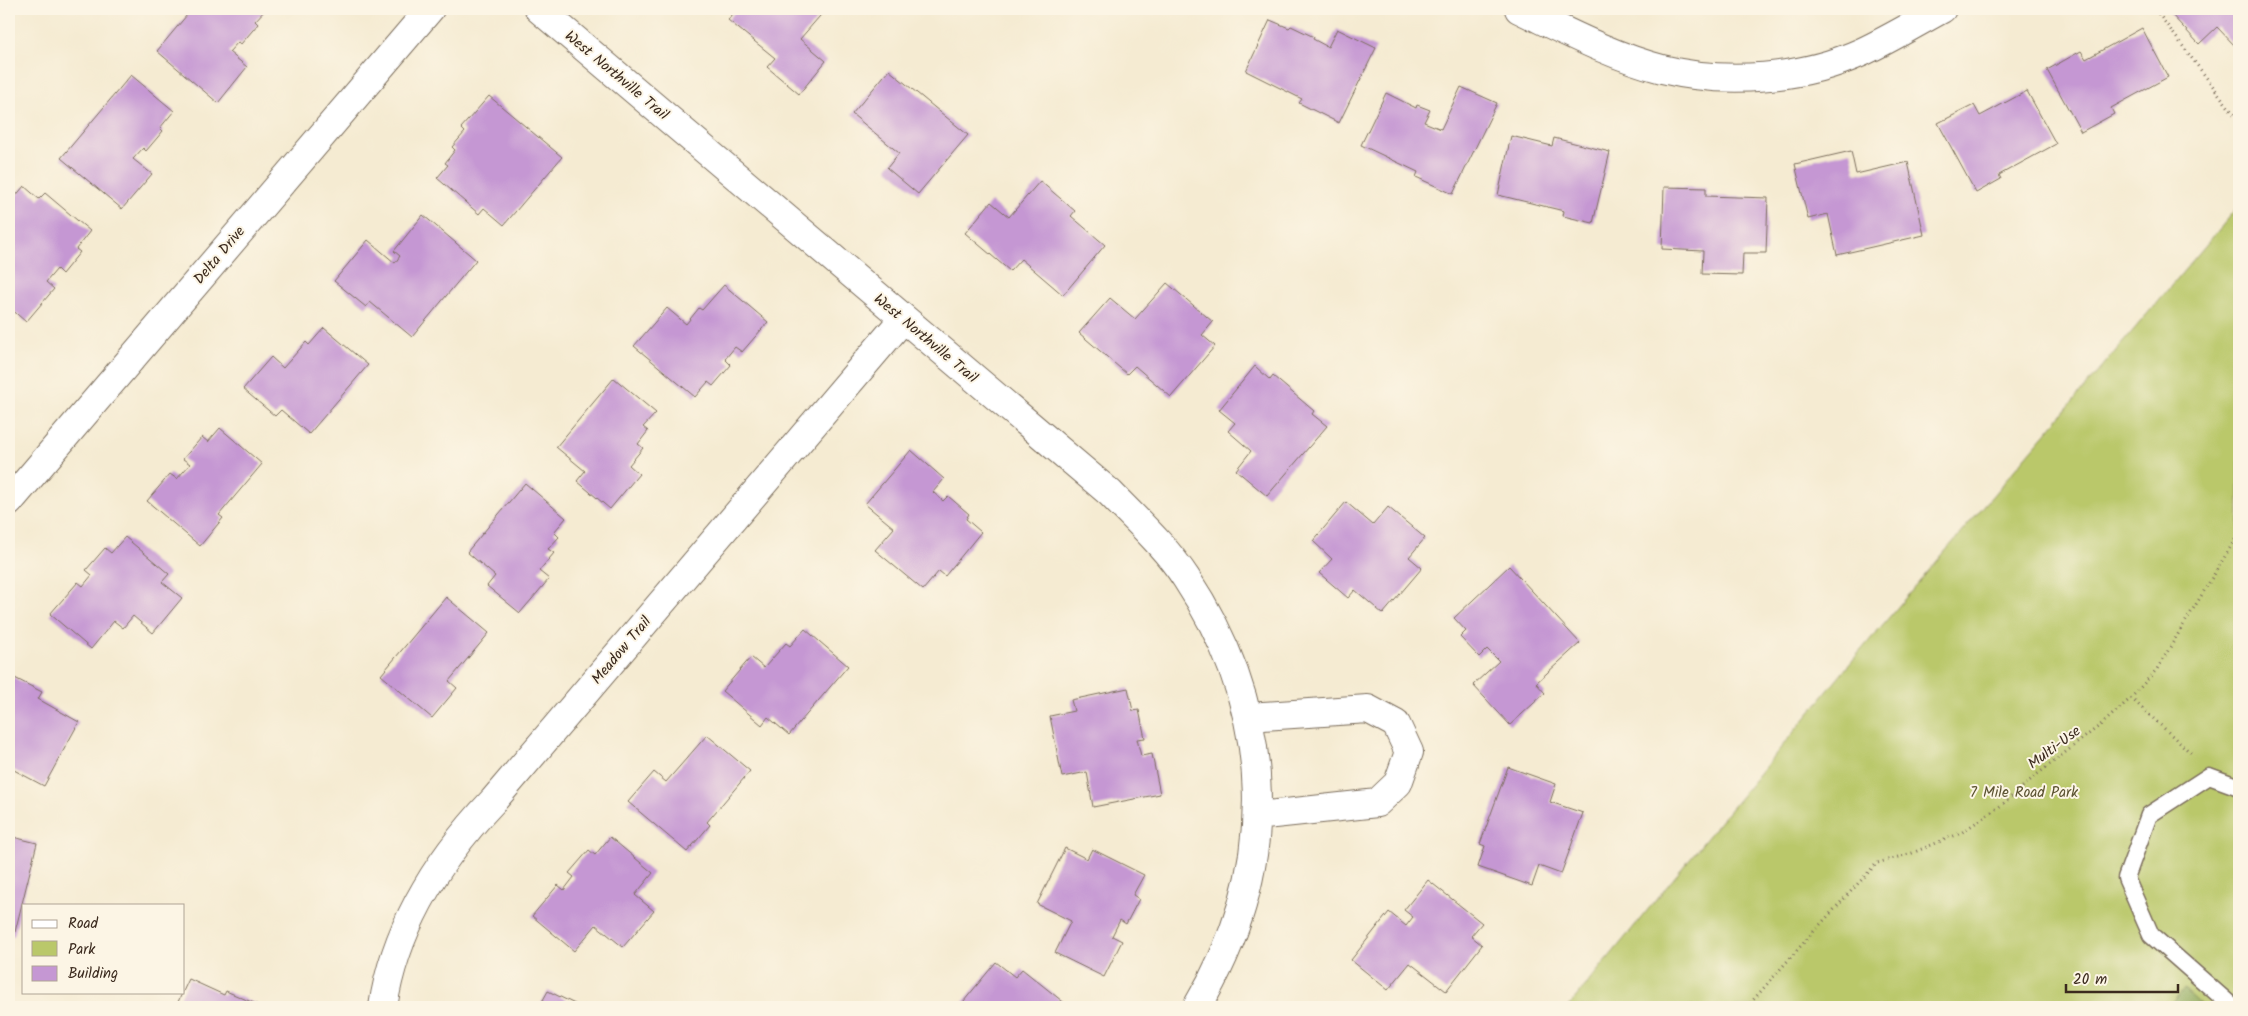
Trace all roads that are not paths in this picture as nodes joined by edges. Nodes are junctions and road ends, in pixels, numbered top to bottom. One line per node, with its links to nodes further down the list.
1 (430, 9): 6 (street, Delta Drive)
2 (539, 9): 5 (street, West Northville Trail)
3 (1519, 9): 4 (street)
4 (1942, 9)
5 (903, 319): 7 (street, West Northville Trail); 10 (street, Meadow Trail)
6 (9, 502)
7 (1248, 717): 9 (street, West Northville Trail); 9 (street)
8 (2239, 787): 12 (lane)
9 (1257, 816): 11 (street, West Northville Trail)
10 (382, 1007)
11 (1197, 1007)
12 (2233, 1007)

